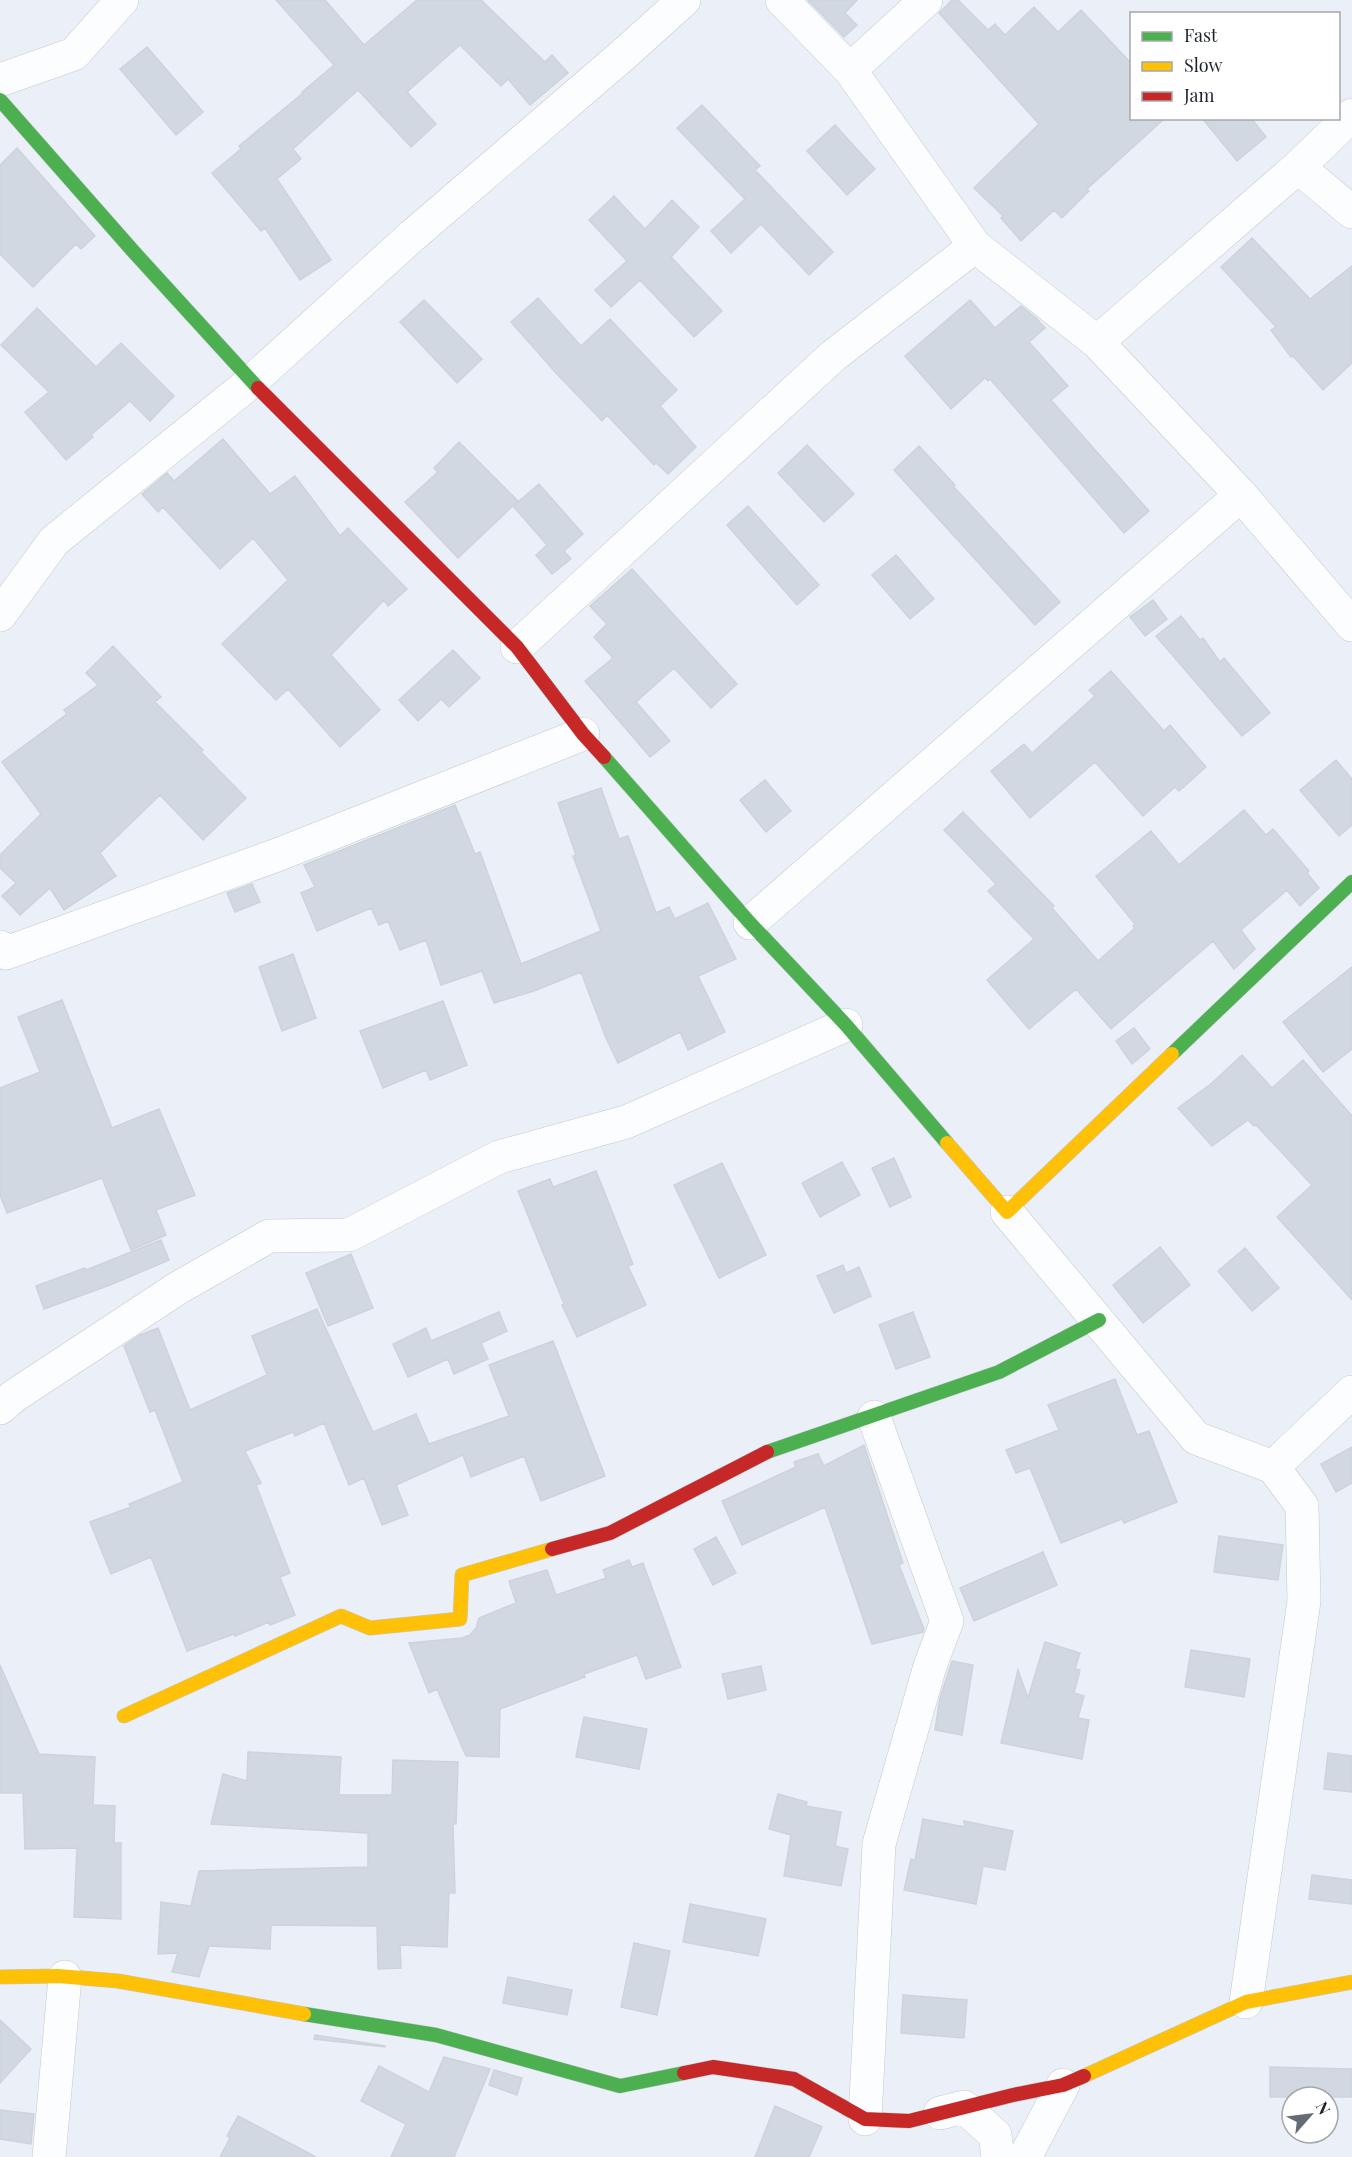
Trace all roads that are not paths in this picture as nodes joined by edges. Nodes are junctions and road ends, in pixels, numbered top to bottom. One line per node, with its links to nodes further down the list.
1 (122, 0): 6 (street)
2 (684, 0): 13 (street)
3 (782, 0): 5 (street)
4 (926, 0): 5 (street)
5 (850, 70): 11 (street)
6 (0, 80)
7 (0, 100): 13 (street)
8 (1352, 116): 9 (street)
9 (1298, 167): 10 (street); 12 (street)
10 (1352, 212)
11 (975, 246): 12 (street); 17 (street)
12 (1097, 342): 14 (street)
13 (252, 381): 15 (street); 17 (street)
14 (1241, 495): 16 (street); 20 (street)
15 (0, 615)
16 (1352, 626)
17 (517, 647): 18 (street)
18 (583, 734): 20 (street); 21 (street)
19 (1352, 882): 23 (street)
20 (750, 923): 22 (street)
21 (2, 952)
22 (846, 1025): 23 (street); 26 (street)
23 (1007, 1212): 24 (street)
24 (1099, 1320): 27 (street); 28 (street)
25 (1352, 1392): 28 (street)
26 (0, 1408)
27 (874, 1416): 29 (street); 35 (street)
28 (1273, 1467): 33 (street)
29 (124, 1716)
30 (0, 1977): 31 (street)
31 (65, 1977): 35 (street); 37 (street)
32 (1352, 1982): 33 (street)
33 (1246, 2002): 34 (street)
34 (1063, 2085): 36 (street); 39 (street)
35 (865, 2119): 36 (street)
36 (909, 2121): 38 (street)
37 (49, 2157)
38 (998, 2157)
39 (1025, 2157)

